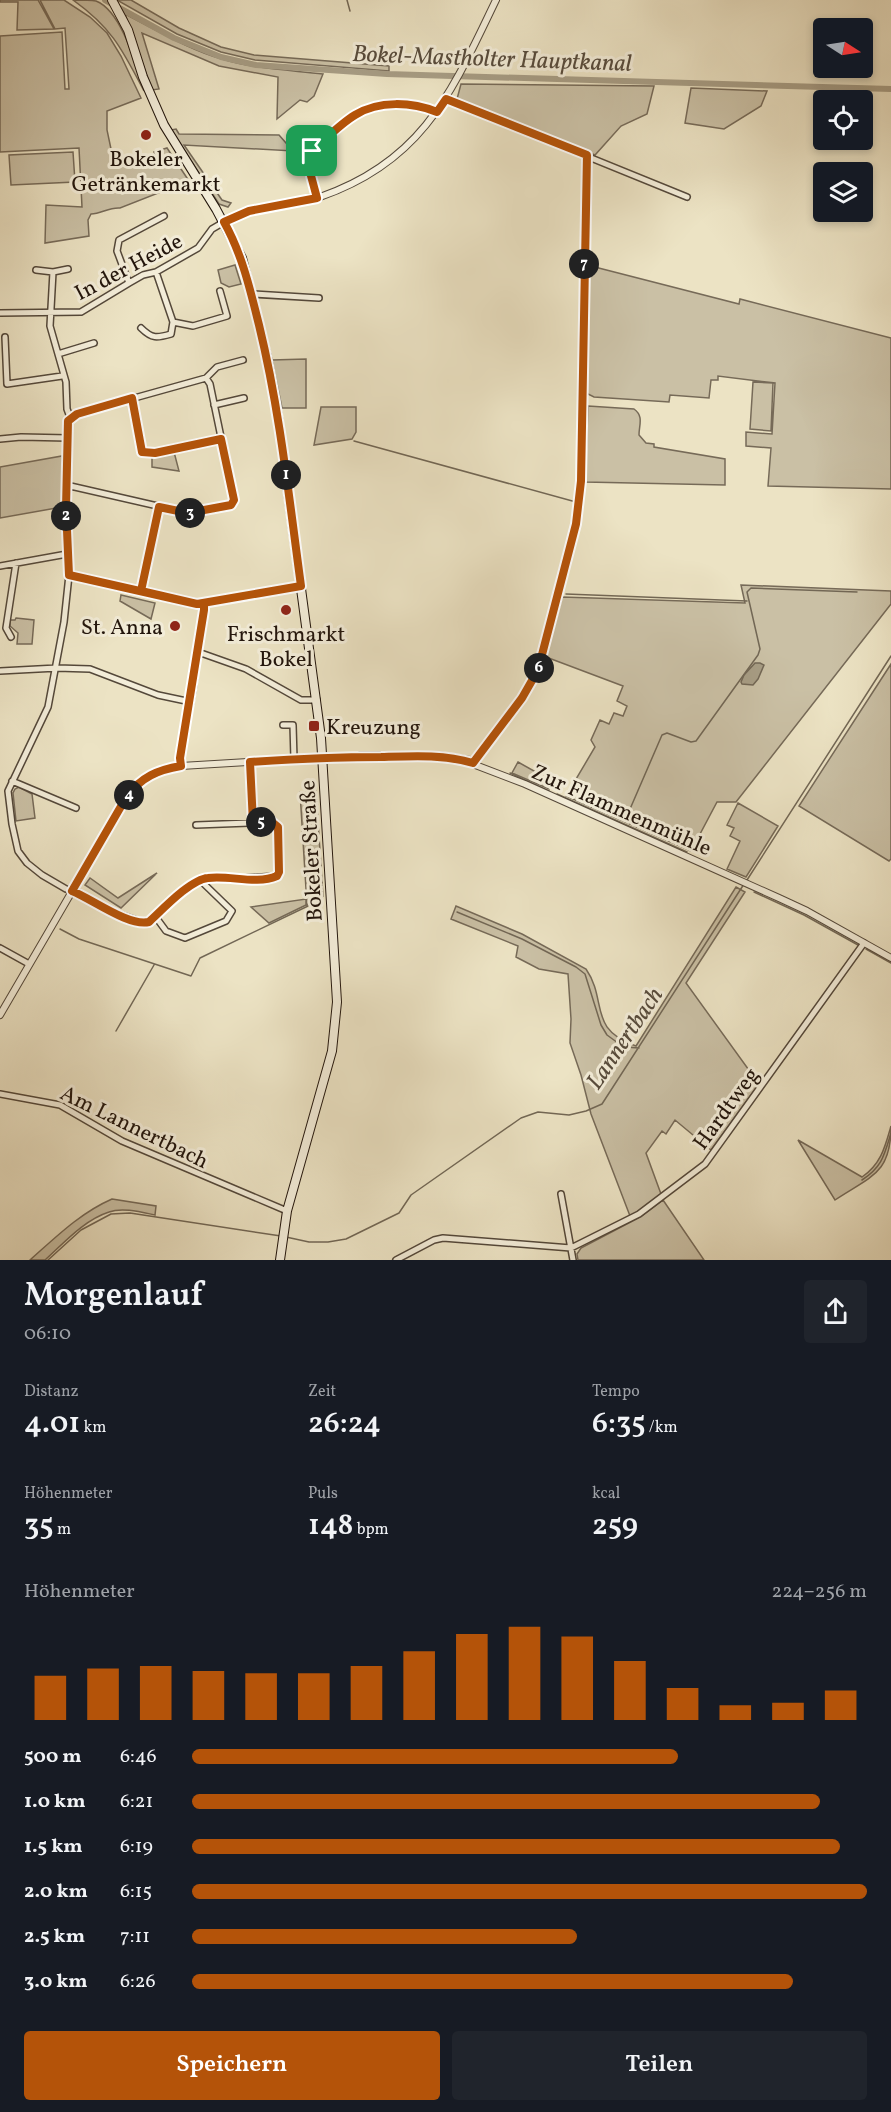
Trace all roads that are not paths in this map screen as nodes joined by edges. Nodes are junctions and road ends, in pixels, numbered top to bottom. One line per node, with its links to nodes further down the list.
1 (112, 0): 9 (main road, Bokeler Straße)
2 (496, 0): 3 (street)
3 (446, 99): 4 (street); 5 (street)
4 (437, 112): 7 (street); 7 (street)
5 (587, 155): 6 (street); 54 (street)
6 (687, 197)
7 (317, 198): 9 (street)
8 (164, 216): 14 (street)
9 (224, 222): 13 (street, In der Heide); 16 (main road, Bokeler Straße)
10 (68, 269): 12 (street)
11 (36, 270): 12 (street)
12 (53, 272): 19 (street)
13 (156, 272): 14 (street, In der Heide); 20 (street)
14 (129, 283): 19 (street, In der Heide)
15 (220, 291): 20 (street)
16 (252, 294): 17 (street); 41 (main road, Bokeler Straße)
17 (319, 298)
18 (0, 313): 19 (street, In der Heide)
19 (50, 314): 24 (street)
20 (173, 322): 21 (street)
21 (141, 328)
22 (4, 338): 26 (street)
23 (94, 344): 24 (street)
24 (58, 354): 26 (street)
25 (243, 360): 27 (street)
26 (62, 376): 31 (street)
27 (206, 378): 28 (street); 30 (street)
28 (132, 398): 31 (street); 33 (street)
29 (244, 398): 30 (street)
30 (214, 405): 33 (street)
31 (70, 417): 32 (street)
32 (68, 438): 34 (street); 35 (street)
33 (221, 439): 36 (street)
34 (0, 440)
35 (66, 486): 36 (street); 37 (street)
36 (159, 507): 42 (street)
37 (67, 554): 38 (street); 40 (street)
38 (16, 563): 39 (street); 44 (street)
39 (0, 566)
40 (69, 575): 42 (street); 46 (street)
41 (301, 586): 43 (street); 48 (main road, Bokeler Straße)
42 (141, 591): 43 (street)
43 (204, 604): 45 (street)
44 (11, 637)
45 (198, 652): 48 (street); 49 (street)
46 (57, 668): 47 (street); 49 (street); 56 (street)
47 (0, 671)
48 (317, 700): 51 (main road, Bokeler Straße)
49 (191, 702): 55 (street)
50 (283, 725): 52 (street)
51 (322, 758): 52 (street, Zur Flammenmühle); 54 (street, Zur Flammenmühle); 70 (main road, Bokeler Straße)
52 (294, 759): 53 (street, Zur Flammenmühle)
53 (250, 762): 55 (street, Zur Flammenmühle); 58 (street)
54 (473, 763): 63 (street, Zur Flammenmühle)
55 (181, 766): 61 (street, Zur Flammenmühle)
56 (12, 781): 57 (street); 61 (street)
57 (76, 808)
58 (253, 823): 59 (street); 60 (street)
59 (196, 825)
60 (201, 881): 62 (street); 62 (street)
61 (72, 891): 62 (street); 66 (street, Zur Flammenmühle)
62 (155, 916)
63 (864, 943): 65 (street, Zur Flammenmühle); 71 (street, Hardtweg)
64 (0, 948): 66 (street)
65 (891, 958)
66 (29, 964): 67 (street, Zur Flammenmühle)
67 (0, 1015)
68 (0, 1094): 70 (street, Am Lannertbach)
69 (561, 1194): 71 (street)
70 (287, 1211): 72 (main road, Bokeler Straße)
71 (571, 1248): 73 (street); 74 (street)
72 (280, 1260)
73 (396, 1260)
74 (573, 1260)

